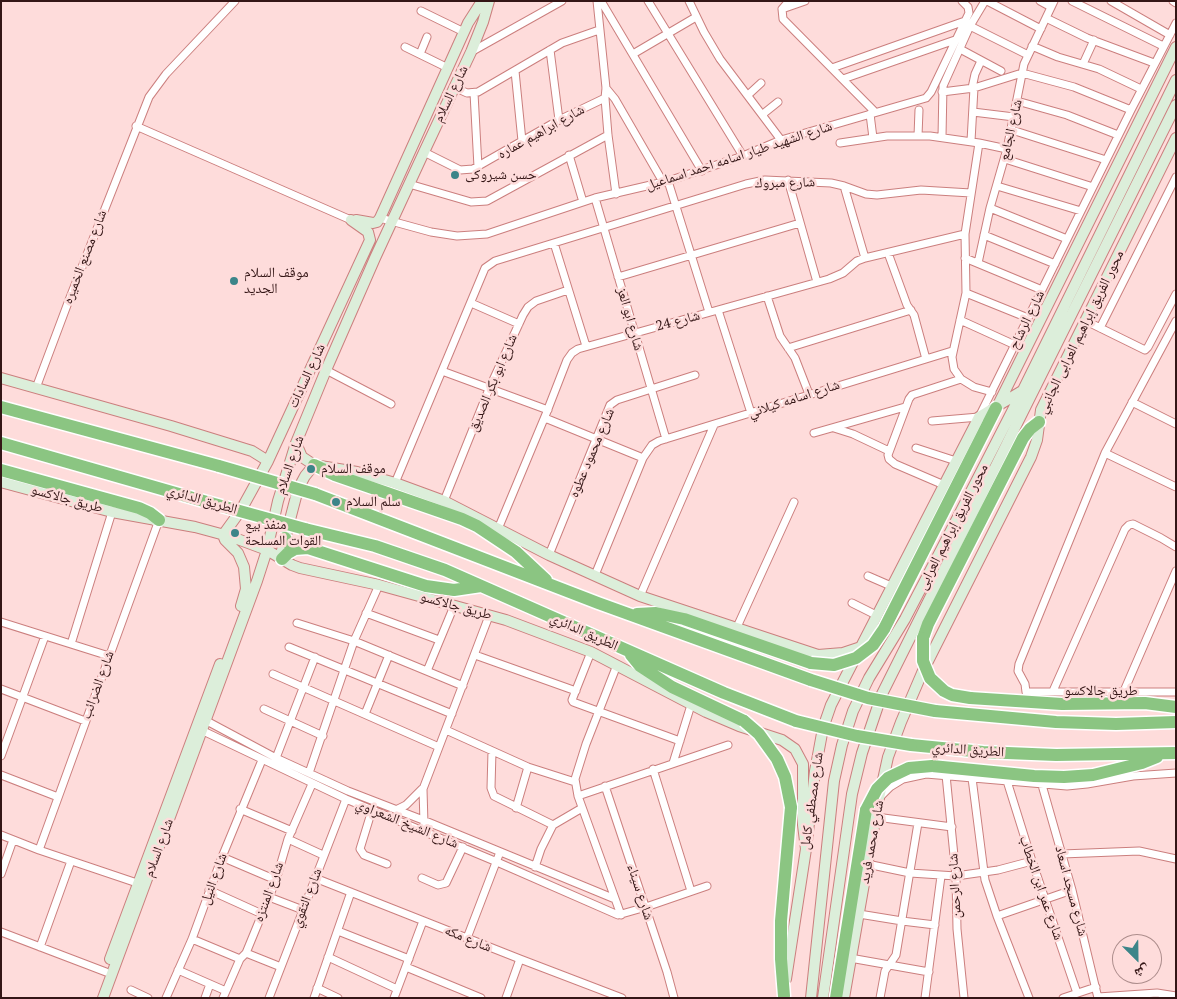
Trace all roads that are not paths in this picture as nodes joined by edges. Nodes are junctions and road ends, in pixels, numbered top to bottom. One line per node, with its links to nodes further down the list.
1 (235, 1): 69 (street, شارع مصنع الخميره)
2 (562, 1): 36 (street)
3 (597, 1): 23 (street)
4 (601, 1): 38 (street)
5 (648, 1): 25 (street)
6 (688, 1): 18 (street)
7 (789, 1): 16 (street)
8 (805, 1): 16 (street)
9 (962, 1): 21 (street)
10 (986, 1): 21 (street); 22 (street)
11 (1040, 1): 15 (street)
12 (1072, 1): 31 (street)
13 (1111, 1): 26 (street)
14 (488, 2): 24 (street, شارع السلام); 36 (street, شارع السلام)
15 (1053, 4): 19 (street, شارع الجامع)
16 (782, 9): 44 (street)
17 (421, 11): 24 (street)
18 (696, 17): 25 (street); 57 (street)
19 (1046, 18): 22 (street, شارع الجامع); 29 (street)
20 (1176, 23): 26 (street, شارع الرشاح)
21 (968, 24): 28 (street, شارع الشهيد طيار اسامه احمد اسماعيل); 34 (street); 39 (street); 44 (street)
22 (1041, 29): 30 (street, شارع الجامع)
23 (599, 30): 35 (street); 52 (street)
24 (464, 32): 43 (street, شارع السلام)
25 (668, 33): 38 (street); 85 (street)
26 (1170, 35): 31 (street, شارع الرشاح)
27 (427, 37): 37 (street)
28 (955, 40): 48 (street); 65 (street, شارع الشهيد طيار اسامه احمد اسماعيل)
29 (1094, 40): 41 (street); 42 (street)
30 (1032, 46): 39 (street, شارع الجامع); 42 (street)
31 (1163, 46): 41 (street, شارع الرشاح)
32 (405, 47): 37 (street)
33 (1176, 47): 164 (street)
34 (960, 49): 40 (street); 54 (street)
35 (550, 50): 45 (street); 68 (street)
36 (472, 52): 51 (street, شارع السلام)
37 (420, 54): 43 (street)
38 (633, 54): 89 (street)
39 (1028, 55): 47 (street, شارع الجامع)
40 (981, 61): 46 (street); 53 (street)
41 (1154, 63): 55 (street, شارع الرشاح)
42 (1083, 64): 55 (street)
43 (448, 68): 104 (street, شارع السلام)
44 (832, 68): 48 (street)
45 (514, 71): 56 (street); 78 (street)
46 (1001, 71)
47 (1022, 73): 53 (street); 59 (street, شارع الجامع); 63 (street)
48 (843, 79): 65 (street)
49 (1176, 80): 157 (street, محور الفريق إبراهيم العرابى)
50 (761, 82): 57 (street)
51 (454, 87): 56 (street); 83 (street, شارع السلام)
52 (606, 88): 58 (street); 92 (street)
53 (973, 88): 54 (street); 64 (street)
54 (943, 89): 74 (street)
55 (1141, 89): 63 (street, شارع الرشاح)
56 (474, 93): 88 (street)
57 (748, 95): 66 (street)
58 (605, 98): 68 (street, شارع ابراهيم عماره); 72 (street)
59 (1017, 101): 67 (street, شارع الجامع); 71 (street)
60 (778, 102): 66 (street)
61 (1176, 105): 113 (street, محور الفريق إبراهيم العرابى)
62 (919, 110): 73 (street)
63 (1131, 110): 71 (street, شارع الرشاح)
64 (973, 112): 67 (street); 79 (street)
65 (873, 113): 75 (street); 77 (street, شارع الشهيد طيار اسامه احمد اسماعيل)
66 (762, 114): 77 (street)
67 (1014, 117): 70 (street, شارع الجامع)
68 (559, 120): 78 (street, شارع ابراهيم عماره)
69 (136, 126): 105 (street); 154 (street, شارع مصنع الخميره)
70 (1012, 130): 82 (street, شارع الجامع); 87 (street)
71 (1118, 135): 87 (street, شارع الرشاح)
72 (608, 136): 84 (street); 98 (street)
73 (918, 136): 74 (street); 75 (street)
74 (942, 137): 79 (street)
75 (873, 138): 80 (street)
76 (1176, 138): 123 (street, محور الفريق إبراهيم العرابى الجانبي)
77 (781, 140): 85 (street, شارع الشهيد طيار اسامه احمد اسماعيل)
78 (522, 141): 88 (street, شارع ابراهيم عماره)
79 (971, 141): 81 (street)
80 (840, 143)
81 (979, 143): 82 (street); 97 (street)
82 (1007, 149): 86 (street, شارع الجامع)
83 (424, 152): 88 (street); 93 (street, شارع السلام)
84 (569, 156): 93 (street); 100 (street)
85 (743, 156): 89 (street, شارع الشهيد طيار اسامه احمد اسماعيل)
86 (1005, 158): 95 (street, شارع الجامع); 96 (street)
87 (1106, 160): 96 (street, شارع الرشاح)
88 (478, 167)
89 (702, 171): 92 (street, شارع الشهيد طيار اسامه احمد اسماعيل)
90 (1176, 177): 139 (street)
91 (788, 180): 94 (street, شارع مبروك); 101 (street, شارع مبروك); 107 (street)
92 (665, 182): 98 (street, شارع الشهيد طيار اسامه احمد اسماعيل); 101 (street)
93 (408, 184): 106 (street, شارع السلام)
94 (844, 186): 97 (street, شارع مبروك); 116 (street)
95 (997, 186): 102 (street, شارع الجامع); 103 (street)
96 (1093, 187): 103 (street, شارع الرشاح)
97 (971, 193): 109 (street)
98 (616, 194): 99 (street, شارع الشهيد طيار اسامه احمد اسماعيل)
99 (595, 198): 100 (street, شارع الشهيد طيار اسامه احمد اسماعيل); 108 (street, شارع ابو العز)
100 (583, 202): 106 (street, شارع الشهيد طيار اسامه احمد اسماعيل)
101 (676, 206): 108 (street, شارع مبروك); 115 (street)
102 (990, 208): 110 (street, شارع الجامع); 111 (street)
103 (1081, 212): 111 (street, شارع الرشاح)
104 (380, 218): 105 (street); 106 (street, شارع الشهيد طيار اسامه احمد اسماعيل)
105 (352, 220): 120 (street, شارع السادات)
106 (392, 221): 129 (street, شارع السلام)
107 (800, 223): 115 (street); 122 (street)
108 (603, 227): 112 (street, شارع مبروك); 121 (street, شارع ابو العز)
109 (965, 234): 114 (street, شارع 24); 117 (street)
110 (984, 235): 118 (street, شارع الجامع); 119 (street)
111 (1067, 239): 119 (street, شارع الرشاح)
112 (554, 243): 124 (street); 130 (street, شارع مبروك)
113 (1104, 252): 123 (street); 381 (street, محور الفريق إبراهيم العرابى)
114 (888, 254): 116 (street, شارع 24); 132 (street)
115 (691, 256): 121 (street); 133 (street)
116 (865, 258): 122 (street, شارع 24)
117 (965, 258): 118 (street); 126 (street)
118 (978, 262): 125 (street)
119 (1055, 264): 125 (street, شارع الرشاح)
120 (354, 275): 129 (street); 183 (street, شارع السادات)
121 (618, 277): 140 (street, شارع ابو العز)
122 (817, 282): 128 (street, شارع 24)
123 (1102, 289): 136 (street, محور الفريق إبراهيم العرابى الجانبي)
124 (568, 290): 138 (street, شارع ابو بكر الصديق); 143 (street)
125 (1042, 290): 134 (street, شارع الرشاح)
126 (966, 293): 134 (street); 135 (street)
127 (1176, 294): 145 (street)
128 (767, 296): 131 (street, شارع 24); 144 (street)
129 (357, 299): 149 (street, شارع السلام)
130 (471, 303): 138 (street); 150 (street, شارع مبروك)
131 (718, 310): 133 (street, شارع 24); 166 (street)
132 (911, 310): 144 (street); 147 (street)
133 (709, 312): 140 (street, شارع 24)
134 (1028, 318): 142 (street, شارع الرشاح)
135 (960, 320): 142 (street); 146 (street)
136 (1086, 321): 139 (street); 170 (street, محور الفريق إبراهيم العرابى الجانبي)
137 (1176, 321): 141 (street)
138 (519, 324): 155 (street, شارع ابو بكر الصديق)
139 (1100, 328): 145 (street)
140 (634, 333): 143 (street, شارع 24); 156 (street, شارع ابو العز)
141 (1173, 333): 148 (street)
142 (1015, 344): 158 (street, شارع الرشاح)
143 (586, 346): 165 (street, شارع 24)
144 (788, 348): 159 (street)
145 (1142, 350): 148 (street)
146 (952, 351): 147 (street, شارع اسامه كيلاني); 153 (street)
147 (926, 359): 159 (street, شارع اسامه كيلاني)
148 (1154, 360): 160 (street)
149 (326, 370): 161 (street); 178 (street, شارع السلام)
150 (442, 371): 155 (street); 188 (street, شارع مبروك)
151 (695, 375): 156 (street, شارع محمود عطوه)
152 (1, 378): 154 (street)
153 (961, 379): 158 (street); 163 (street)
154 (36, 388): 183 (street)
155 (489, 389): 165 (street); 191 (street, شارع ابو بكر الصديق)
156 (651, 389): 175 (street, شارع محمود عطوه); 176 (street, شارع ابو العز)
157 (1023, 390): 164 (street); 380 (street, محور الفريق إبراهيم العرابى)
158 (992, 392): 167 (street, شارع الرشاح)
159 (809, 394): 166 (street, شارع اسامه كيلاني)
160 (1132, 402): 171 (street); 181 (street)
161 (391, 404)
162 (1, 406): 206 (highway, bridge)
163 (906, 407): 173 (street); 180 (street)
164 (996, 408): 167 (street); 214 (highway, bridge)
165 (548, 410): 168 (street, شارع 24)
166 (751, 413): 172 (street, شارع اسامه كيلاني)
167 (979, 417): 169 (street); 184 (street, شارع الرشاح)
168 (545, 418): 175 (street); 195 (street, شارع 24)
169 (932, 420)
170 (1038, 422): 240 (street, محور الفريق إبراهيم العرابى الجانبي); 248 (highway, bridge)
171 (1176, 424)
172 (714, 425): 176 (street, شارع اسامه كيلاني); 210 (street)
173 (832, 428): 174 (street); 180 (street)
174 (814, 433)
175 (596, 438): 182 (street); 201 (street, شارع محمود عطوه)
176 (666, 439): 182 (street, شارع اسامه كيلاني)
177 (1, 443): 208 (highway, الطريق الدائري, bridge)
178 (296, 443): 185 (street); 200 (street, شارع السلام)
179 (916, 448): 184 (street)
180 (889, 451): 189 (street)
181 (1105, 453): 190 (street); 242 (street, طريق جالاكسو)
182 (643, 458): 204 (street)
183 (268, 461): 196 (street, شارع السادات)
184 (956, 461): 189 (street, شارع الرشاح)
185 (314, 465): 188 (street); 197 (street); 206 (highway)
186 (1, 470): 194 (highway)
187 (1, 482): 193 (street, طريق جالاكسو)
188 (395, 483): 191 (street)
189 (944, 485): 209 (street, شارع الرشاح)
190 (1176, 487)
191 (444, 501): 195 (street)
192 (794, 502): 219 (street)
193 (112, 512): 194 (street, طريق جالاكسو); 223 (street)
194 (159, 520): 196 (street, طريق جالاكسو); 230 (street, شارع الضرائب)
195 (498, 529): 201 (street)
196 (223, 535): 200 (street, طريق جالاكسو); 256 (street, شارع السلام)
197 (285, 538): 199 (highway); 202 (street)
198 (1176, 547): 242 (street)
199 (299, 548): 202 (highway); 208 (highway)
200 (267, 550): 202 (street, طريق جالاكسو); 256 (street, شارع السلام)
201 (549, 555): 204 (street)
202 (281, 559): 207 (street, طريق جالاكسو)
203 (1176, 570): 243 (street)
204 (595, 575): 210 (street)
205 (868, 576): 209 (street)
206 (550, 584): 214 (highway)
207 (378, 585): 212 (street, طريق جالاكسو); 213 (street)
208 (482, 586): 227 (highway, الطريق الدائري)
209 (891, 586): 215 (street, شارع الرشاح)
210 (640, 596): 219 (street)
211 (852, 604): 215 (street)
212 (454, 606): 216 (street, طريق جالاكسو); 221 (street)
213 (366, 613): 221 (street); 222 (street)
214 (631, 615): 255 (highway, bridge)
215 (876, 615): 225 (street, شارع مصطفي كامل)
216 (489, 616): 226 (street, طريق جالاكسو); 229 (street)
217 (1, 622): 220 (street)
218 (296, 623): 222 (street)
219 (737, 627): 225 (street)
220 (46, 636): 223 (street); 245 (street)
221 (440, 640): 234 (street)
222 (354, 641): 228 (street); 233 (street)
223 (71, 644): 230 (street)
224 (289, 647): 231 (street)
225 (861, 647): 302 (street, شارع مصطفي كامل)
226 (591, 652): 232 (street, طريق جالاكسو); 241 (street)
227 (628, 652): 263 (highway, الطريق الدائري, bridge); 366 (highway, bridge)
228 (389, 655): 234 (street); 236 (street)
229 (475, 655): 237 (street); 241 (street)
230 (109, 656): 253 (street, شارع الضرائب)
231 (315, 657): 233 (street); 238 (street)
232 (617, 665): 247 (street, طريق جالاكسو); 250 (street)
233 (345, 670): 236 (street); 246 (street)
234 (427, 671): 237 (street)
235 (273, 674): 238 (street)
236 (377, 683): 251 (street); 252 (street)
237 (463, 686): 252 (street)
238 (303, 688): 246 (street); 254 (street)
239 (1, 689): 245 (street)
240 (914, 690): 283 (street, شارع محمد فريد)
241 (576, 691): 250 (street)
242 (1052, 691): 243 (street, طريق جالاكسو)
243 (1124, 691): 244 (street, طريق جالاكسو)
244 (1176, 692)
245 (23, 697): 253 (street); 264 (street)
246 (334, 701): 251 (street); 258 (street)
247 (691, 705): 259 (street); 302 (street, طريق جالاكسو)
248 (1176, 707)
249 (264, 709): 254 (street)
250 (598, 712): 259 (street); 276 (street)
251 (365, 714): 261 (street)
252 (452, 714): 257 (street)
253 (85, 721): 282 (street, شارع الضرائب)
254 (290, 721): 258 (street); 265 (street)
255 (1176, 722)
256 (201, 724): 265 (street, شارع الشيخ الشعراوي); 266 (street, شارع الشيخ الشعراوي); 323 (street, شارع السلام); 368 (street, شارع السلام)
257 (446, 730): 261 (street); 262 (street)
258 (323, 736): 271 (street)
259 (680, 741): 267 (street)
260 (728, 745): 267 (street)
261 (439, 747): 280 (street)
262 (492, 751): 268 (street); 285 (street)
263 (1171, 753): 290 (highway, bridge)
264 (1, 756)
265 (276, 758): 271 (street, شارع الشيخ الشعراوي)
266 (262, 760): 277 (street, شارع الشيخ الشعراوي); 287 (street, شارع النيل)
267 (673, 763): 269 (street)
268 (528, 767): 276 (street); 285 (street)
269 (654, 769): 279 (street); 327 (street)
270 (1176, 773): 278 (street)
271 (309, 774): 289 (street, شارع الشيخ الشعراوي)
272 (1, 775): 282 (street)
273 (946, 775): 274 (street); 283 (street); 295 (street, شارع الرحمن)
274 (972, 778): 275 (street); 315 (street)
275 (1007, 781): 278 (street); 310 (street, شارع عمر ابن الخطاب)
276 (575, 782): 281 (street)
277 (312, 784): 284 (street, شارع الشيخ الشعراوي); 296 (street, شارع المنتزه)
278 (1042, 785): 306 (street, شارع مسجد اسعاد)
279 (605, 786): 281 (street); 332 (street, شارع سيناء)
280 (423, 789): 289 (street); 292 (street)
281 (578, 796): 286 (street)
282 (58, 797): 303 (street, شارع الضرائب)
283 (880, 798): 290 (street, شارع محمد فريد)
284 (346, 799): 288 (street, شارع الشيخ الشعراوي); 305 (street, شارع التقوي)
285 (516, 808): 294 (street)
286 (582, 808): 294 (street); 330 (street)
287 (240, 809): 296 (street); 307 (street, شارع النيل)
288 (372, 810): 291 (street, شارع الشيخ الشعراوي); 312 (street)
289 (397, 810): 291 (street); 292 (street, شارع الشيخ الشعراوي)
290 (871, 813): 293 (street); 313 (street, شارع محمد فريد); 382 (highway)
291 (384, 814): 297 (street, شارع الشيخ الشعراوي)
292 (423, 820): 297 (street); 304 (street, شارع الشيخ الشعراوي)
293 (918, 823): 295 (street); 317 (street)
294 (553, 825): 314 (street)
295 (952, 827): 319 (street, شارع الرحمن)
296 (292, 831): 299 (street, شارع المنتزه)
297 (425, 832): 301 (street, شارع الشيخ الشعراوي)
298 (1, 835): 300 (street)
299 (288, 839): 305 (street); 322 (street, شارع المنتزه)
300 (13, 840): 303 (street); 316 (street)
301 (463, 847): 311 (street, شارع الشيخ الشعراوي); 321 (street)
302 (806, 849): 366 (street, شارع مصطفي كامل)
303 (39, 850): 309 (street)
304 (500, 852): 311 (street); 314 (street, شارع الشيخ الشعراوي)
305 (323, 854): 320 (street, شارع التقوي)
306 (1062, 854): 308 (street); 326 (street, شارع مسجد اسعاد)
307 (222, 857): 322 (street); 325 (street, شارع النيل)
308 (1176, 858)
309 (71, 861): 323 (street); 345 (street)
310 (1032, 861): 315 (street); 331 (street, شارع عمر ابن الخطاب)
311 (497, 862): 336 (street, شارع الشيخ الشعراوي); 343 (street)
312 (387, 864)
313 (867, 864): 317 (street); 335 (street, شارع محمد فريد)
314 (535, 867): 330 (street, شارع الشيخ الشعراوي)
315 (984, 873): 319 (street); 337 (street)
316 (1, 874)
317 (910, 874): 318 (street); 339 (street)
318 (942, 876): 319 (street); 340 (street)
319 (956, 876): 386 (street, شارع الرحمن)
320 (315, 878): 328 (street, شارع مكه); 333 (street, شارع التقوي)
321 (422, 878)
322 (276, 880): 329 (street, شارع المنتزه)
323 (137, 883): 356 (street, شارع السلام)
324 (706, 886): 327 (street)
325 (209, 890): 334 (street); 344 (street, شارع النيل)
326 (1072, 890): 331 (street); 359 (street, شارع مسجد اسعاد)
327 (691, 891): 332 (street)
328 (351, 892): 338 (street, شارع مكه); 341 (street)
329 (269, 897): 333 (street); 334 (street, شارع المنتزه)
330 (615, 899): 336 (street)
331 (1045, 899): 337 (street); 363 (street, شارع عمر ابن الخطاب)
332 (646, 907): 336 (street); 379 (street, شارع سيناء)
333 (302, 910): 354 (street, شارع التقوي)
334 (262, 914): 346 (street, شارع المنتزه)
335 (859, 914): 339 (street); 348 (street, شارع محمد فريد)
336 (620, 915)
337 (997, 916): 387 (street)
338 (423, 921): 343 (street, شارع مكه); 350 (street)
339 (902, 922): 340 (street); 353 (street)
340 (935, 925): 357 (street)
341 (338, 931): 347 (street); 350 (street)
342 (1, 932): 345 (street)
343 (467, 938): 351 (street, شارع مكه)
344 (192, 939): 349 (street); 355 (street, شارع النيل)
345 (40, 947): 356 (street)
346 (246, 953): 349 (street, شارع المنتزه); 354 (street)
347 (328, 957): 360 (street); 361 (street)
348 (850, 958): 353 (street); 383 (street, شارع محمد فريد)
349 (240, 959): 364 (street, شارع المنتزه)
350 (409, 959): 352 (street)
351 (520, 959): 377 (street); 378 (street, شارع مكه)
352 (406, 966): 361 (street); 376 (street)
353 (890, 966): 357 (street); 384 (street)
354 (281, 967): 372 (street, شارع التقوي)
355 (178, 970): 358 (street); 370 (street, شارع النيل)
356 (106, 972): 367 (street, شارع السلام)
357 (928, 972): 385 (street)
358 (210, 984): 364 (street); 371 (street)
359 (1096, 987): 363 (street); 389 (street, شارع مسجد اسعاد)
360 (317, 988): 373 (street); 374 (street)
361 (397, 989): 375 (street)
362 (131, 990): 369 (street)
363 (1077, 993): 388 (street)
364 (225, 995)
365 (1176, 996): 389 (street)
366 (783, 997)
367 (95, 998)
368 (102, 998)
369 (148, 998)
370 (166, 998)
371 (205, 998)
372 (269, 998)
373 (314, 998)
374 (338, 998)
375 (394, 998)
376 (482, 998)
377 (506, 998)
378 (622, 998)
379 (674, 998)
380 (811, 998)
381 (823, 998)
382 (836, 998)
383 (844, 998)
384 (880, 998)
385 (925, 998)
386 (964, 998)
387 (1029, 998)
388 (1063, 998)
389 (1098, 998)

